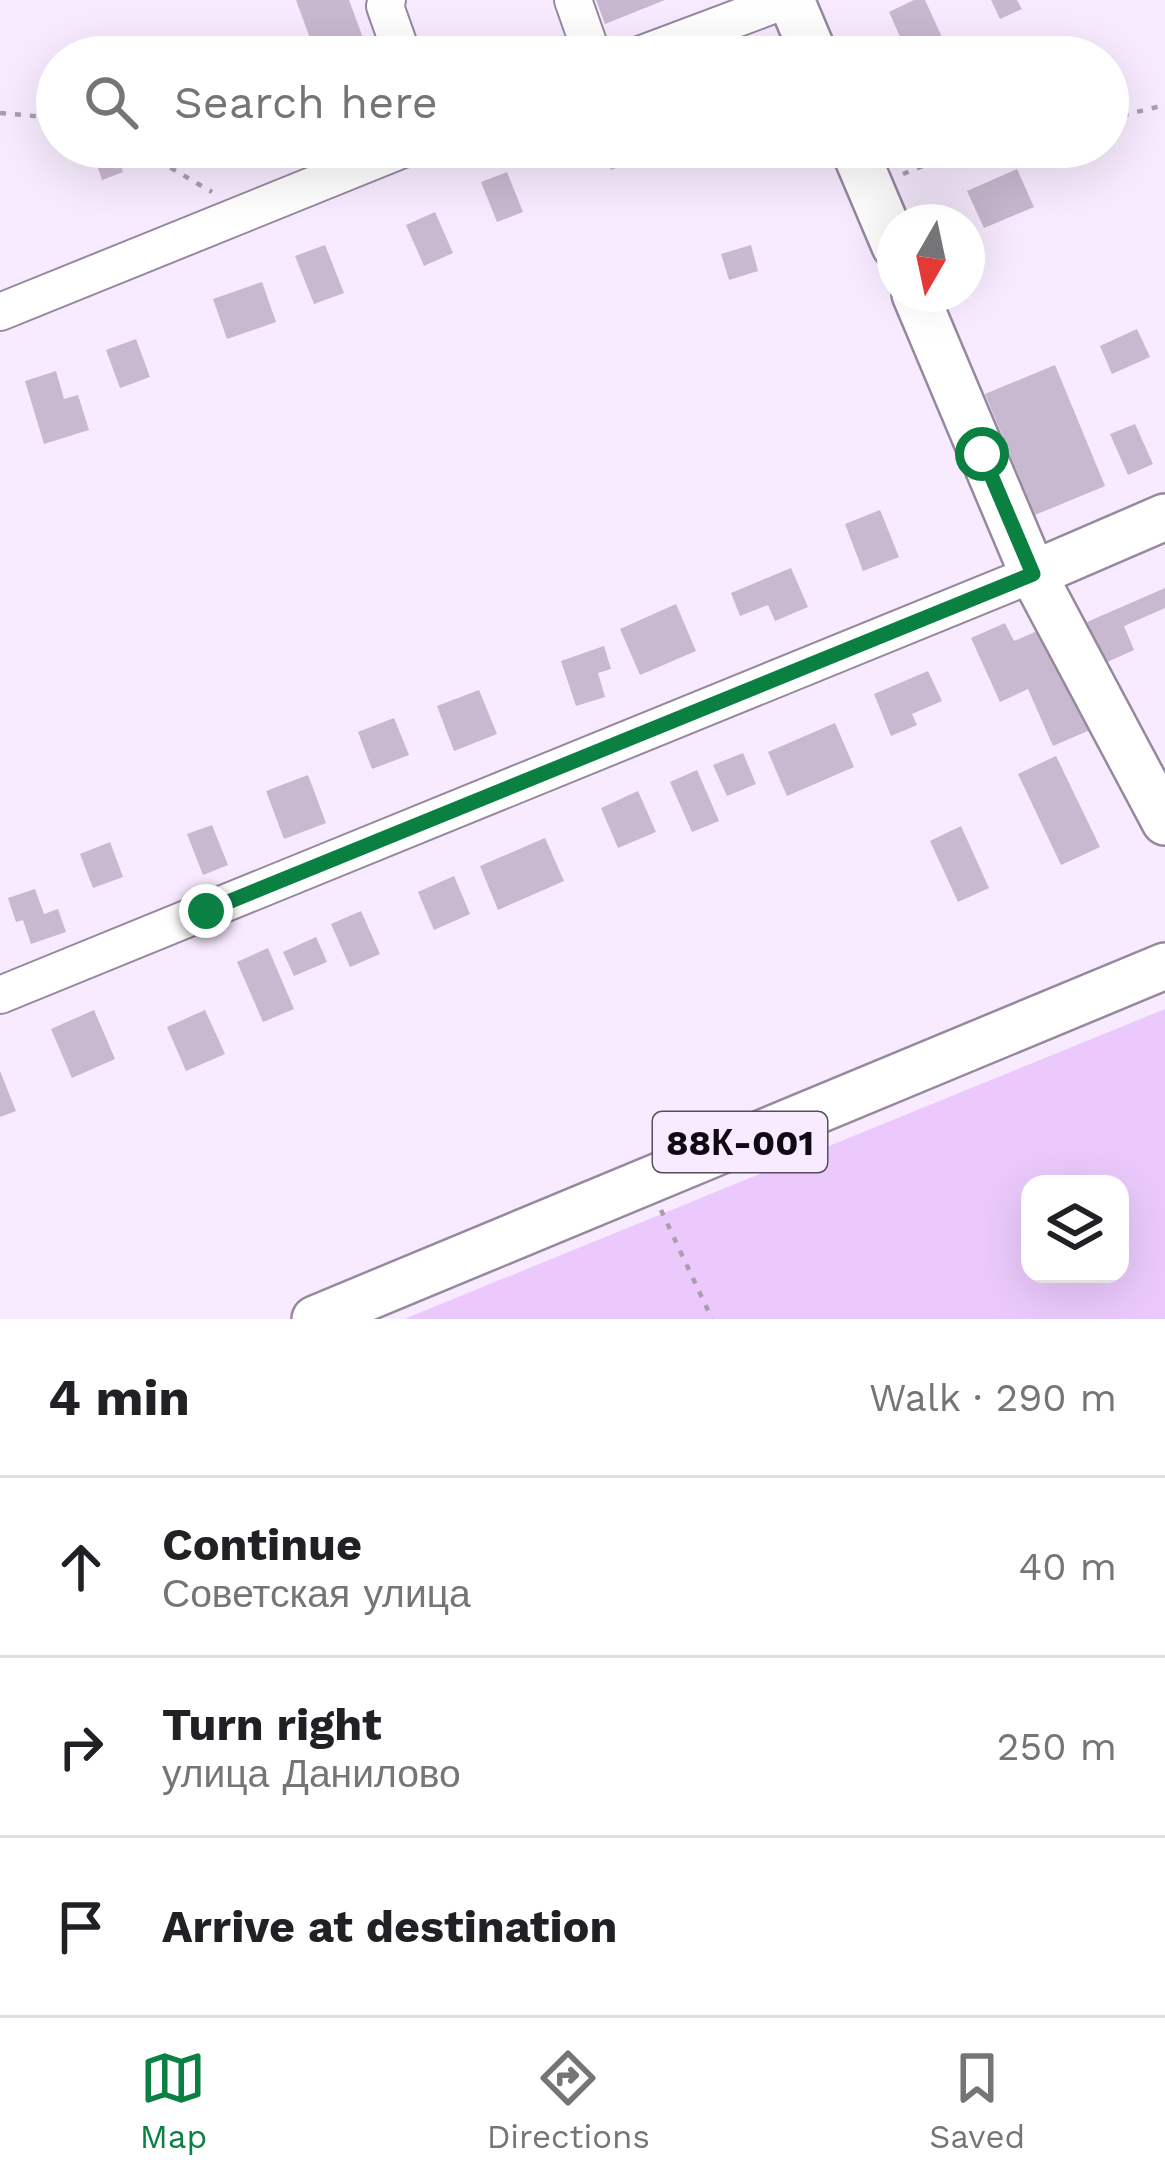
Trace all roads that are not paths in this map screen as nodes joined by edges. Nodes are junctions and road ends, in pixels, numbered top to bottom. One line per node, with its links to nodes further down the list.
1 (387, 0): 4 (street)
2 (573, 0): 5 (street)
3 (789, 0): 6 (street); 7 (main road)
4 (396, 36)
5 (586, 36)
6 (691, 36)
7 (805, 36)
8 (357, 168): 11 (street)
9 (862, 168): 10 (main road)
10 (877, 204)
11 (0, 312)
12 (923, 312): 14 (main road)
13 (1165, 517): 14 (main road)
14 (1033, 574): 15 (main road); 17 (street)
15 (1165, 821)
16 (1165, 966): 18 (main road, 88К-001)
17 (0, 995)
18 (315, 1319)

